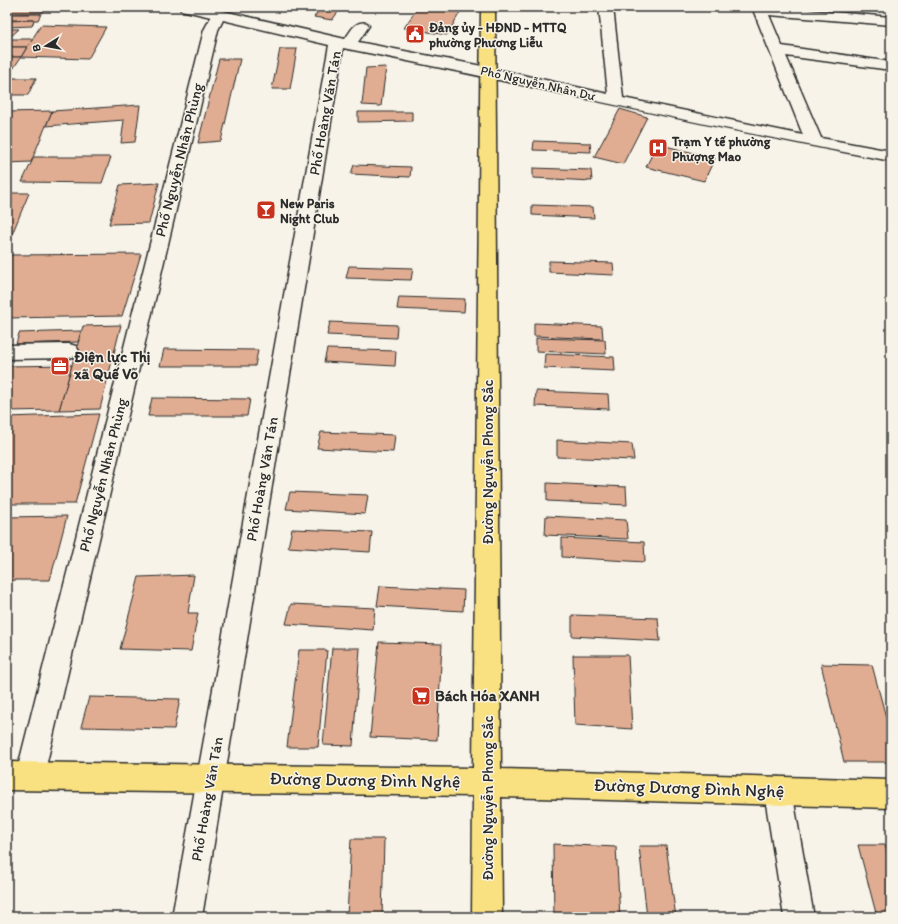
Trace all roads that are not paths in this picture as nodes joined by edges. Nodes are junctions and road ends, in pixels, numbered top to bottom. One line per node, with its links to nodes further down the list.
1 (186, 7): 5 (street, Phố Nguyễn Nhân Dư)
2 (488, 7): 11 (main road, Đường Nguyễn Phong Sắc)
3 (606, 7): 12 (street)
4 (759, 9): 6 (street); 9 (street)
5 (220, 14): 8 (street, Phố Nguyễn Nhân Dư); 17 (street, Phố Nguyễn Nhân Phùng)
6 (891, 21)
7 (362, 26): 8 (street)
8 (343, 43): 11 (street, Phố Nguyễn Nhân Dư); 18 (street, Phố Hoàng Văn Tán)
9 (778, 50): 10 (street); 13 (street)
10 (891, 66)
11 (487, 72): 12 (street, Phố Nguyễn Nhân Dư); 19 (main road, Đường Nguyễn Phong Sắc)
12 (616, 101): 13 (street, Phố Nguyễn Nhân Dư)
13 (814, 142): 14 (street, Phố Nguyễn Nhân Dư)
14 (891, 156)
15 (69, 351): 16 (street)
16 (7, 352)
17 (18, 776): 18 (main road, Đường Dương Đình Nghệ)
18 (211, 778): 19 (main road, Đường Dương Đình Nghệ); 22 (street, Phố Hoàng Văn Tán)
19 (488, 782): 20 (main road, Đường Dương Đình Nghệ); 23 (main road, Đường Nguyễn Phong Sắc)
20 (778, 791): 21 (main road, Đường Dương Đình Nghệ); 24 (street)
21 (891, 794)
22 (187, 917)
23 (487, 917)
24 (799, 917)

